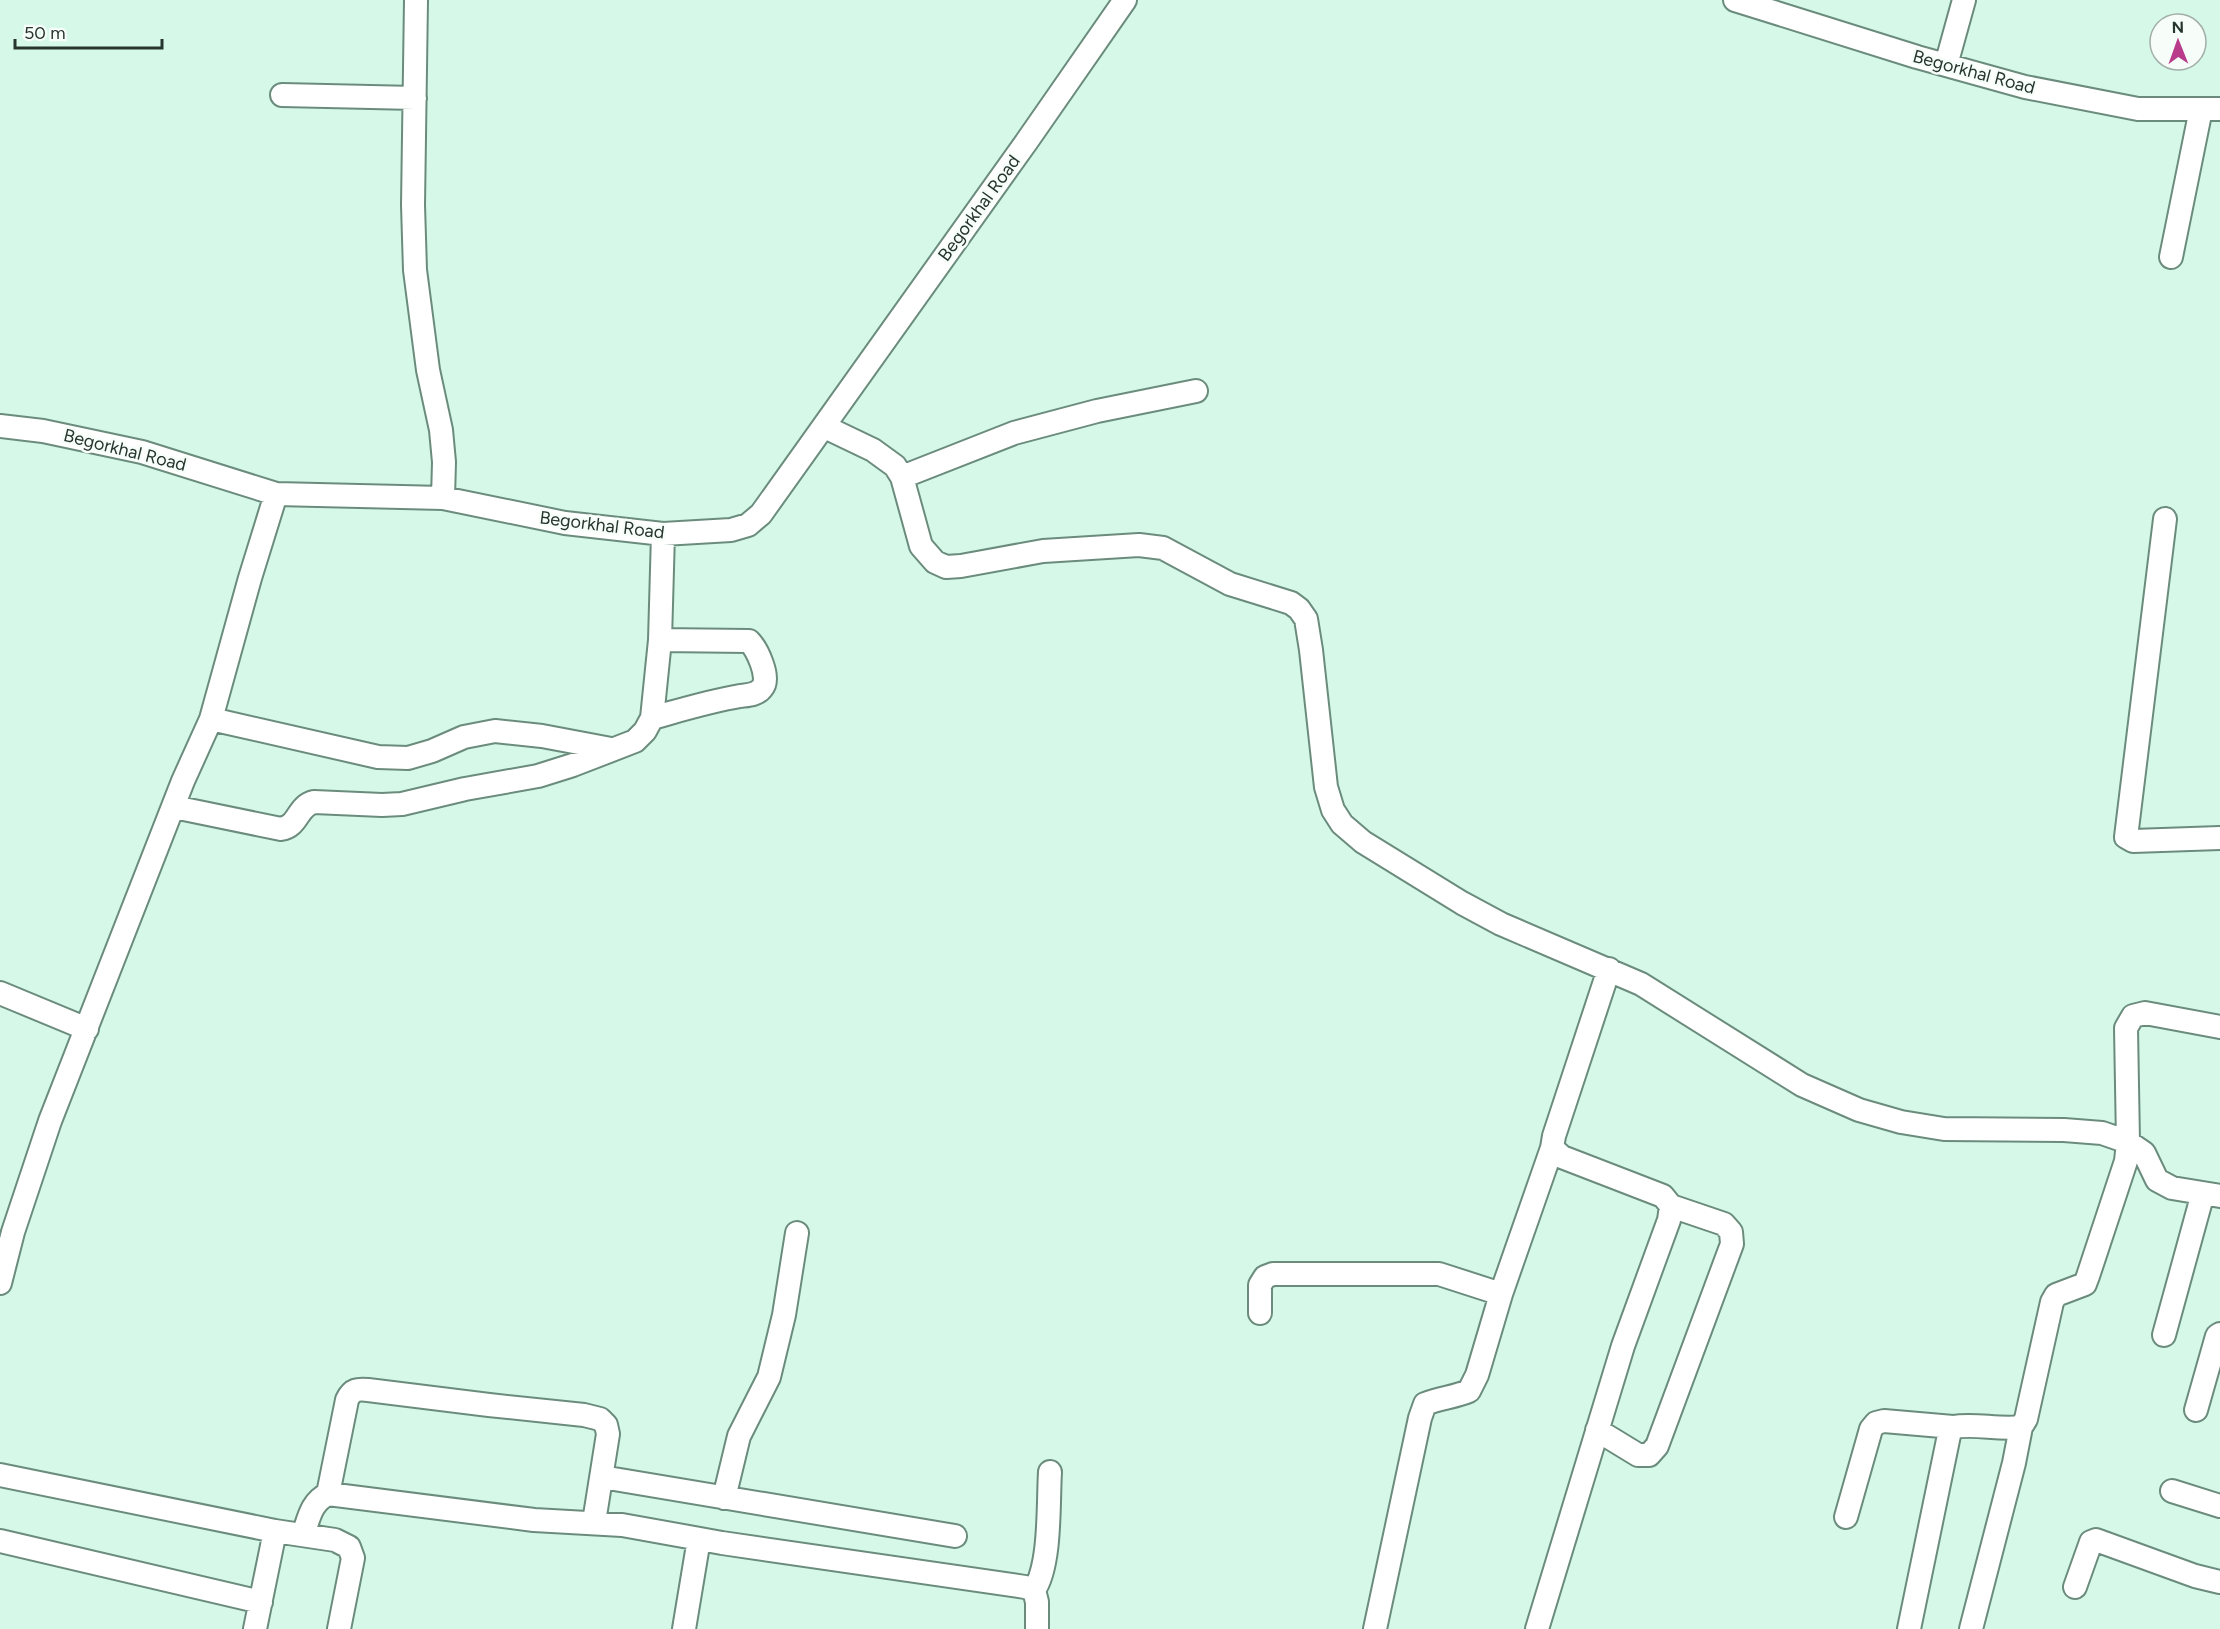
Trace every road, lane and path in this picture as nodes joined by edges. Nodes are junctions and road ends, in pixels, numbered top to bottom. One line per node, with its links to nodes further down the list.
1 (416, 0): 7 (street)
2 (1125, 0): 12 (street, Begorkhal Road)
3 (1735, 0): 5 (street, Begorkhal Road)
4 (1964, 0): 5 (street)
5 (1946, 65): 8 (street, Begorkhal Road)
6 (282, 95): 7 (street)
7 (415, 98): 15 (street)
8 (2210, 109): 9 (street)
9 (2170, 257)
10 (1196, 392): 13 (street)
11 (0, 426): 14 (street, Begorkhal Road)
12 (825, 427): 13 (street); 17 (street, Begorkhal Road)
13 (902, 477): 24 (street)
14 (276, 494): 15 (street, Begorkhal Road); 20 (street)
15 (443, 498): 17 (street, Begorkhal Road)
16 (2165, 519): 23 (street)
17 (663, 534): 18 (street)
18 (660, 640): 19 (street); 19 (street)
19 (652, 718): 21 (street)
20 (211, 719): 21 (street); 22 (street)
21 (612, 749): 22 (street)
22 (174, 807): 27 (street)
23 (2220, 838)
24 (1609, 969): 28 (street); 29 (street)
25 (0, 993): 27 (street)
26 (2220, 1027): 28 (street)
27 (87, 1029): 32 (street)
28 (2128, 1142): 30 (street); 41 (street)
29 (1552, 1148): 31 (street); 35 (street)
30 (2211, 1195): 38 (street)
31 (1671, 1206): 42 (street); 42 (street)
32 (6, 1229): 34 (street)
33 (797, 1233): 48 (street)
34 (0, 1283)
35 (1501, 1294): 36 (street); 65 (street)
36 (1260, 1313)
37 (2220, 1334): 39 (street)
38 (2164, 1335)
39 (2196, 1410)
40 (1953, 1427): 41 (street); 50 (street); 67 (street)
41 (2021, 1427): 68 (street)
42 (1597, 1430): 66 (street)
43 (1050, 1472): 59 (street)
44 (0, 1475): 52 (street)
45 (602, 1477): 47 (street); 48 (street); 51 (street)
46 (2172, 1491): 49 (street)
47 (328, 1494): 51 (street); 53 (street)
48 (724, 1497): 54 (street)
49 (2220, 1506)
50 (1846, 1517)
51 (594, 1522): 55 (street)
52 (275, 1531): 53 (street); 60 (street)
53 (303, 1535): 62 (street)
54 (954, 1536)
55 (699, 1539): 59 (street); 63 (street)
56 (0, 1541): 60 (street)
57 (2220, 1582): 58 (street)
58 (2075, 1587)
59 (1034, 1590): 64 (street)
60 (261, 1602): 61 (street)
61 (255, 1629)
62 (339, 1629)
63 (684, 1629)
64 (1037, 1629)
65 (1375, 1629)
66 (1537, 1629)
67 (1909, 1629)
68 (1971, 1629)

